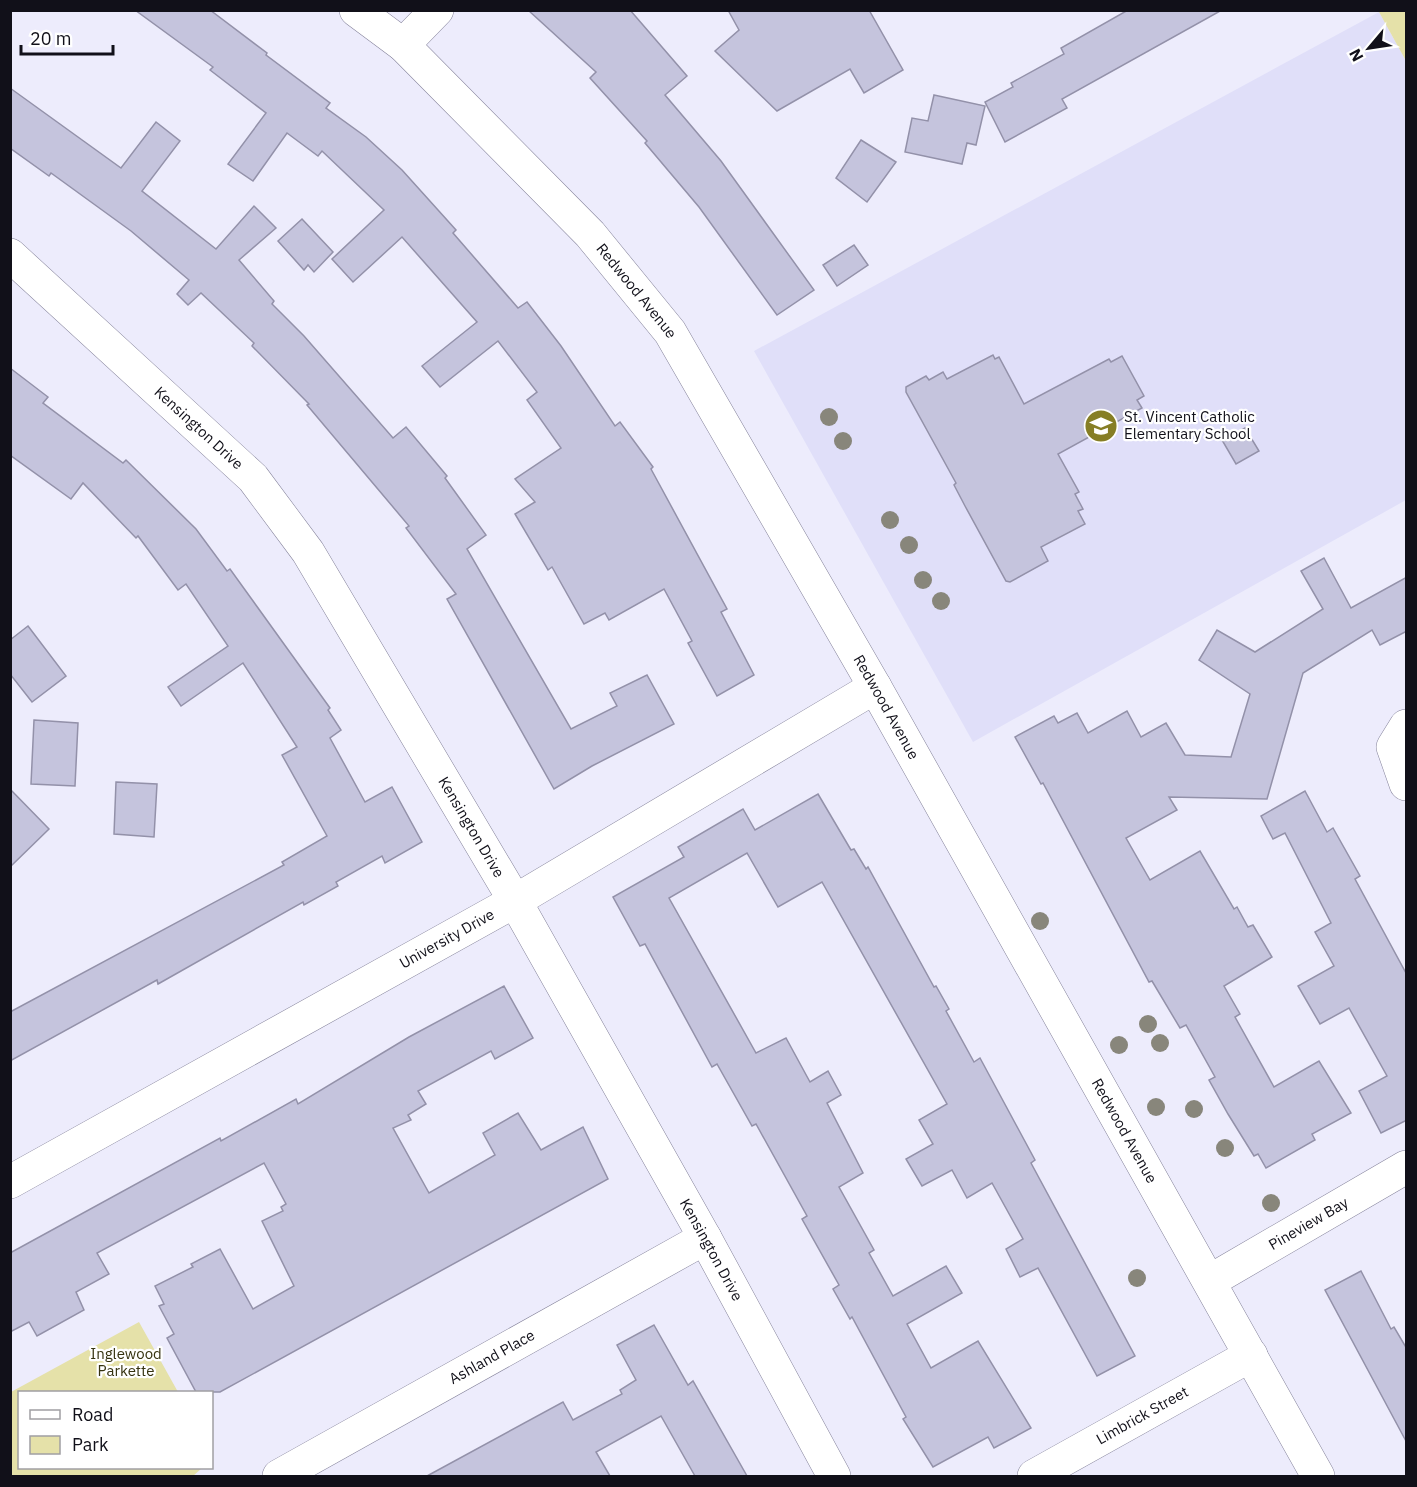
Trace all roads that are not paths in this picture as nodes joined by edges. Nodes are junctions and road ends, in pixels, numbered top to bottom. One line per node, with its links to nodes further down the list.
1 (356, 10): 3 (street, Redwood Avenue)
2 (436, 10): 3 (street)
3 (403, 45): 5 (street, Redwood Avenue)
4 (12, 260): 8 (street, Kensington Drive)
5 (875, 687): 8 (street, University Drive); 12 (street, Redwood Avenue)
6 (1407, 726): 7 (street)
7 (1407, 784)
8 (515, 901): 10 (street, University Drive); 11 (street, Kensington Drive)
9 (1407, 1167): 12 (street, Pineview Bay)
10 (10, 1182)
11 (705, 1238): 14 (street, Ashland Place); 15 (street, Kensington Drive)
12 (1210, 1281): 13 (street, Redwood Avenue)
13 (1251, 1355): 16 (street, Limbrick Street); 17 (street, Redwood Avenue)
14 (279, 1476)
15 (834, 1476)
16 (1034, 1476)
17 (1318, 1476)

